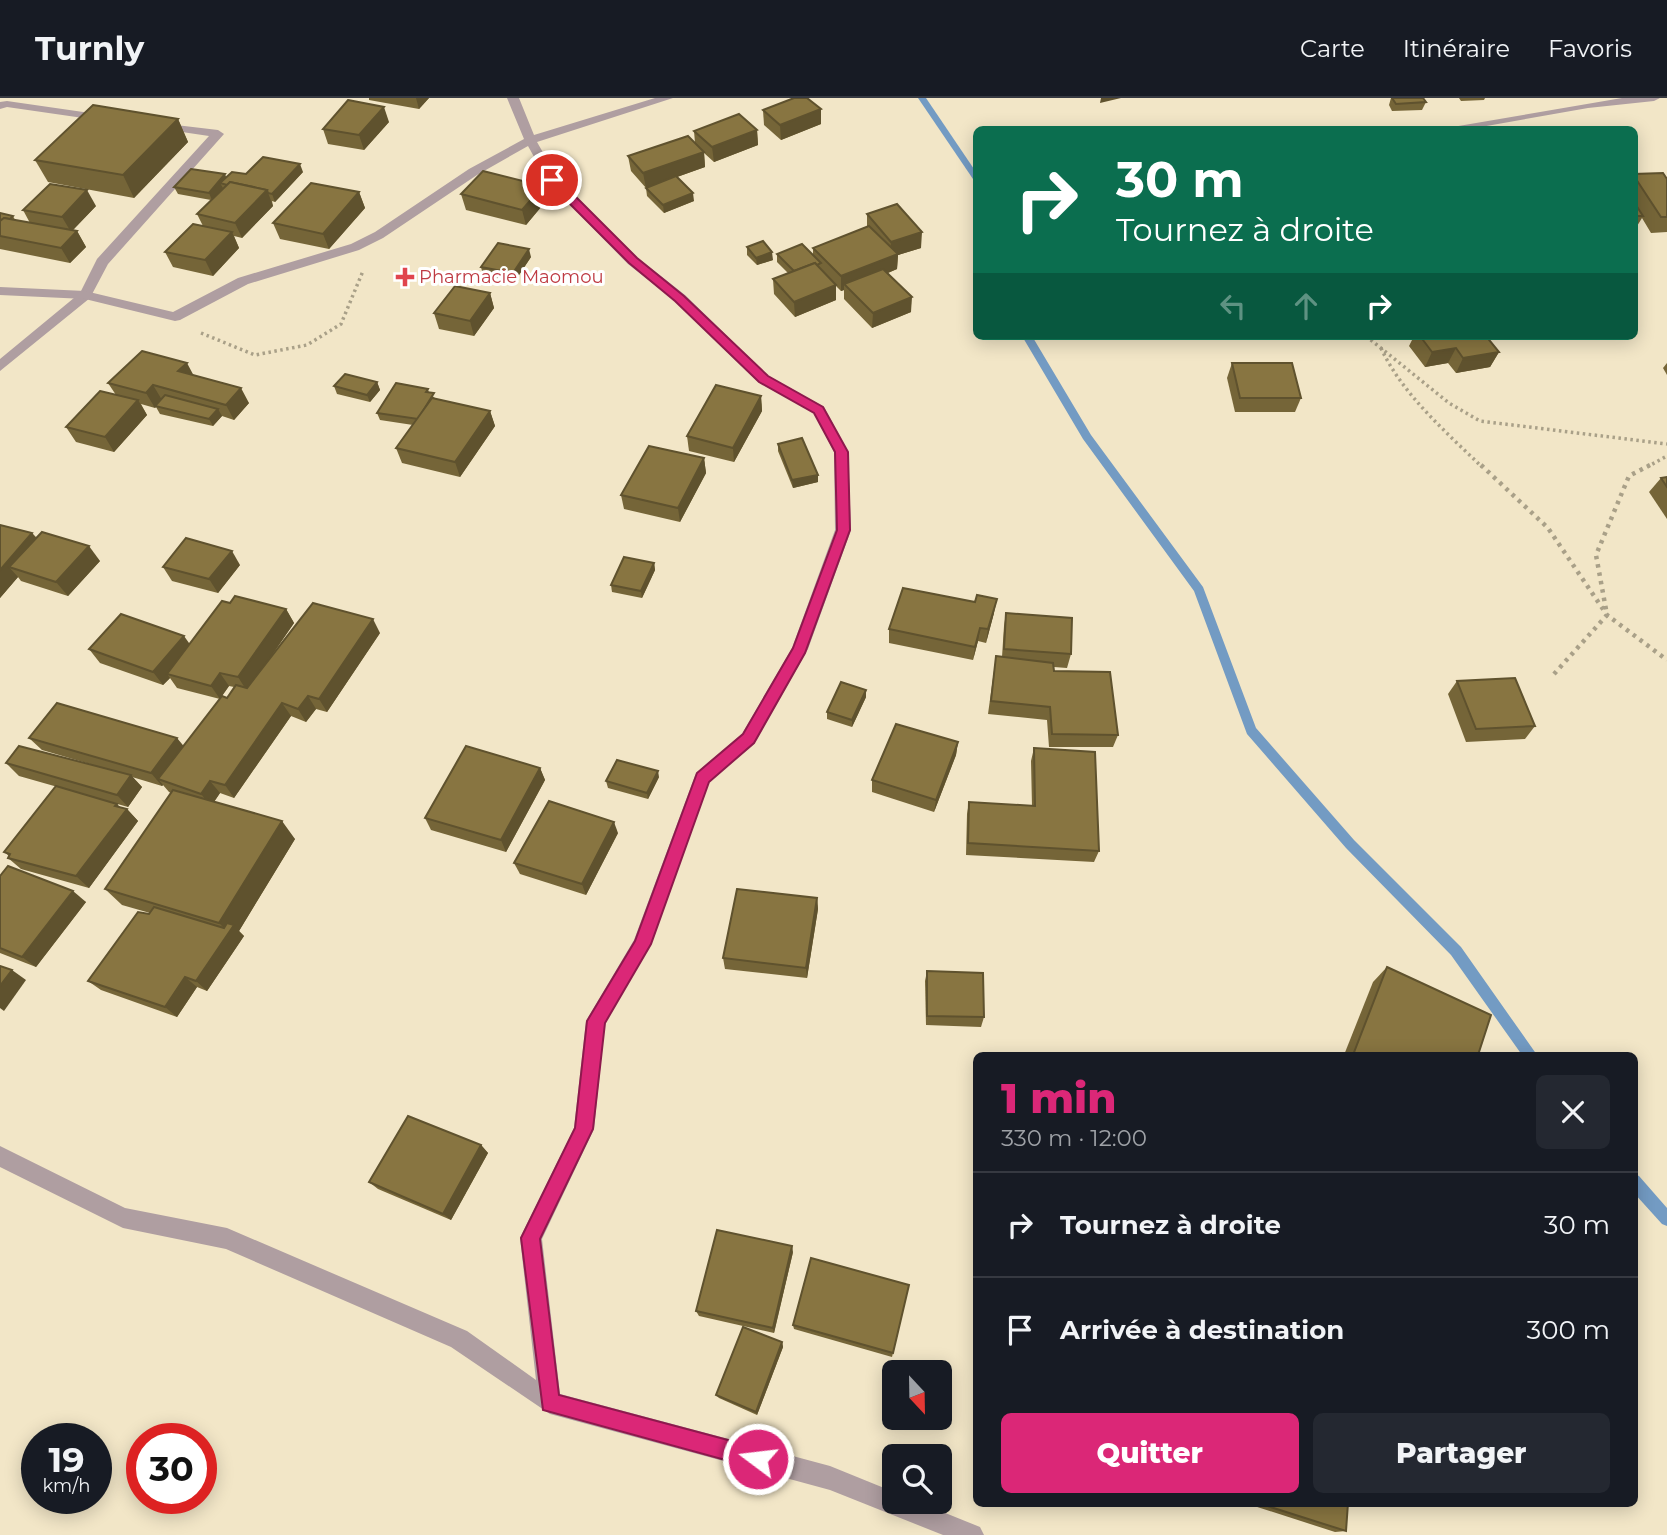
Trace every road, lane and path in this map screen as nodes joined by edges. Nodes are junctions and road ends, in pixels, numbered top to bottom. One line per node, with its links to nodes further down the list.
1 (513, 98): 8 (street)
2 (667, 98): 8 (street)
3 (1654, 98): 7 (street)
4 (0, 106): 5 (street)
5 (115, 120)
6 (141, 123): 11 (street)
7 (1466, 126)
8 (530, 140): 9 (street); 22 (street)
9 (379, 235): 12 (street); 12 (path)
10 (0, 291): 11 (street)
11 (85, 295): 12 (street); 15 (street)
12 (175, 317)
13 (1371, 340): 14 (path)
14 (1381, 348): 16 (path); 18 (path)
15 (0, 366)
16 (1667, 444)
17 (1667, 456): 18 (path)
18 (1607, 615): 19 (path); 20 (path)
19 (1667, 660)
20 (1554, 674)
21 (0, 1156): 22 (street)
22 (550, 1403): 23 (street)
23 (972, 1535)

